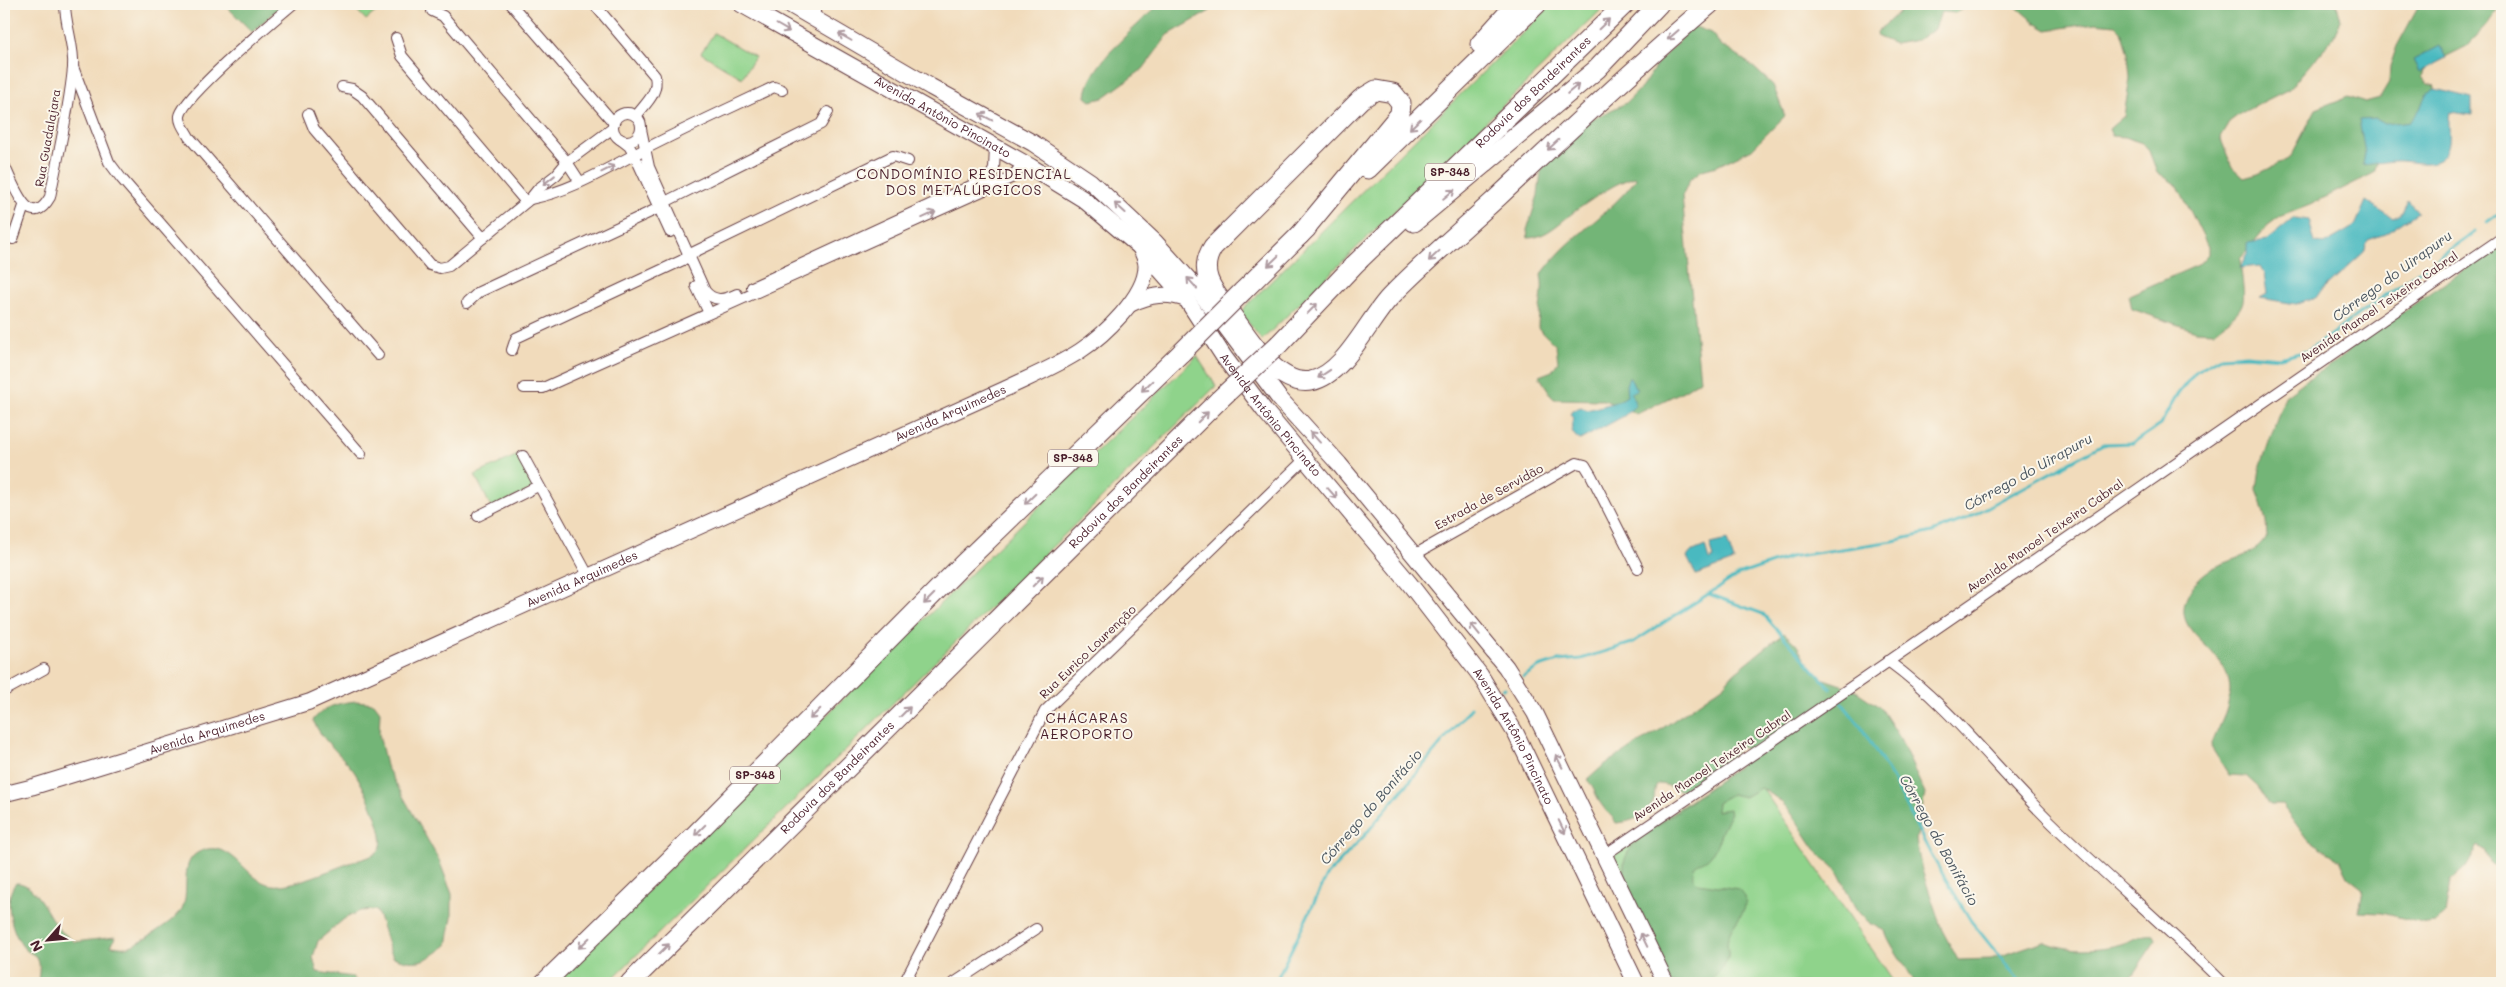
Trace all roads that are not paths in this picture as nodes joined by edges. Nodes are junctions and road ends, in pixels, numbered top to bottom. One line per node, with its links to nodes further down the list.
1 (65, 4): 15 (street, Rua Guadalajara)
2 (293, 4): 49 (street)
3 (511, 4): 22 (street)
4 (594, 4): 21 (street)
5 (741, 4): 26 (main road, Avenida Antônio Pincinato, one-way to 26)
6 (789, 4): 13 (main road, Avenida Antônio Pincinato)
7 (1516, 4): 18 (highway)
8 (1537, 4): 18 (highway, SP-348)
9 (1625, 4): 43 (highway, Rodovia dos Bandeirantes / SP-348, one-way to 9)
10 (1660, 4): 43 (highway, one-way to 10)
11 (1710, 4): 37 (highway, one-way to 37)
12 (432, 11): 30 (street)
13 (815, 11): 24 (main road, Avenida Antônio Pincinato, one-way to 13)
14 (396, 38): 34 (street)
15 (73, 67): 36 (street, Rua Guadalajara); 51 (street)
16 (342, 87): 38 (street)
17 (782, 90): 27 (street)
18 (1436, 103): 37 (highway, SP-348, one-way to 37)
19 (828, 112): 35 (street)
20 (308, 114): 38 (street)
21 (636, 116): 22 (street); 23 (street)
22 (614, 125): 25 (street); 30 (street)
23 (641, 129): 25 (street); 27 (street)
24 (1010, 130): 31 (main road); 56 (main road, Avenida Antônio Pincinato, one-way to 24)
25 (620, 139): 28 (street)
26 (996, 147): 31 (main road, Avenida Antônio Pincinato); 42 (street)
27 (647, 148): 28 (street); 35 (street)
28 (635, 156): 33 (street, one-way to 28); 35 (street)
29 (908, 160): 42 (street)
30 (567, 162): 33 (street); 34 (street, one-way to 34)
31 (1024, 164): 41 (main road, Avenida Antônio Pincinato); 47 (street, one-way to 31)
32 (4, 165): 36 (street, Rua Guadalajara)
33 (580, 182): 34 (street)
34 (528, 201): 38 (street)
35 (662, 205): 42 (street); 45 (street)
36 (24, 206): 40 (street)
37 (1299, 236): 69 (highway, SP-348, one-way to 69, bridge)
38 (483, 238)
39 (2502, 238): 62 (street, Avenida Manoel Teixeira Cabral)
40 (13, 239)
41 (1140, 247): 44 (main road, Avenida Antônio Pincinato); 46 (main road, Avenida Arquimedes)
42 (686, 258): 47 (street); 48 (street)
43 (1354, 265): 70 (highway, Rodovia dos Bandeirantes / SP-348, one-way to 43, bridge)
44 (1187, 300): 46 (main road, Avenida Arquimedes); 53 (main road, Avenida Antônio Pincinato)
45 (466, 302)
46 (1131, 304): 58 (main road, Avenida Arquimedes)
47 (709, 313): 50 (street)
48 (512, 350)
49 (378, 355)
50 (524, 388)
51 (361, 454)
52 (524, 456): 54 (street)
53 (1304, 460): 59 (main road, Avenida Antônio Pincinato, one-way to 59); 71 (street, Rua Eurico Lourenção)
54 (538, 486): 55 (street); 58 (street)
55 (478, 516)
56 (1414, 555): 57 (street, Estrada de Servidão); 59 (main road); 61 (main road, Avenida Antônio Pincinato, one-way to 56)
57 (1638, 568)
58 (589, 577): 65 (main road, Avenida Arquimedes)
59 (1409, 583): 60 (main road, Avenida Antônio Pincinato)
60 (1429, 608): 61 (main road); 67 (main road, Avenida Antônio Pincinato, one-way to 67)
61 (1492, 651): 66 (main road, Avenida Antônio Pincinato, one-way to 61)
62 (1888, 661): 66 (street, Avenida Manoel Teixeira Cabral); 75 (street)
63 (44, 669): 64 (street)
64 (4, 691)
65 (4, 794)
66 (1603, 856): 67 (main road); 74 (main road, Avenida Antônio Pincinato, one-way to 66)
67 (1589, 885): 73 (main road, Avenida Antônio Pincinato)
68 (1036, 929): 72 (street)
69 (544, 983)
70 (630, 983)
71 (904, 983)
72 (954, 983)
73 (1636, 983)
74 (1666, 983)
75 (2223, 983)

